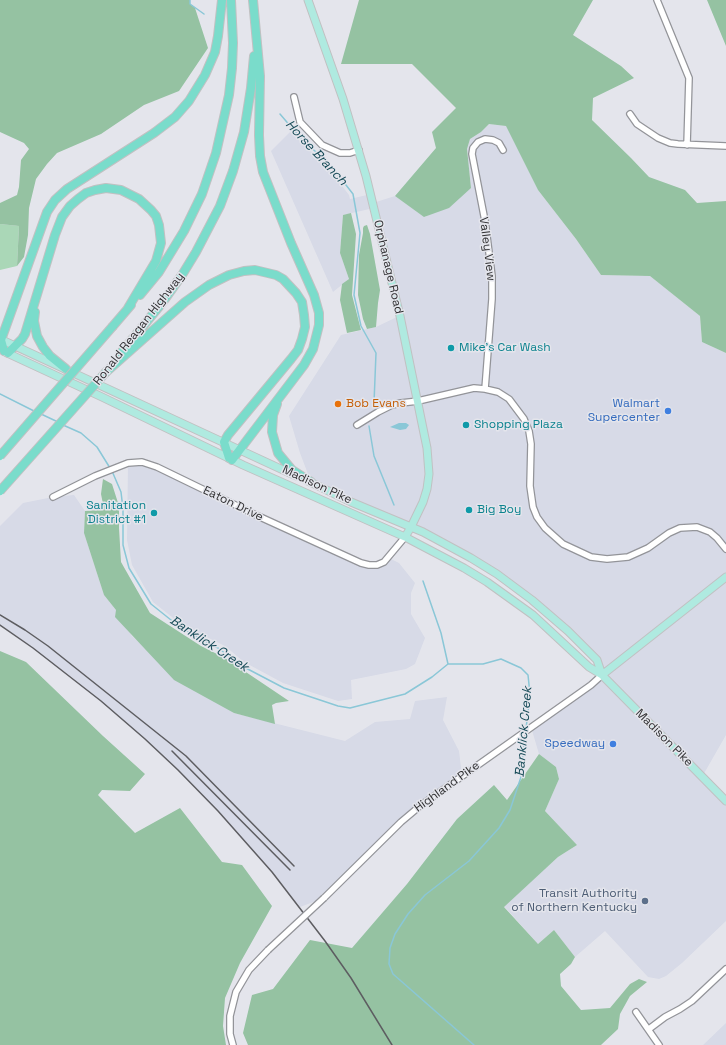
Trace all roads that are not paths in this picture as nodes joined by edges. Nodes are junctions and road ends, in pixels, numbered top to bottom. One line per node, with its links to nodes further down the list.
1 (222, 0): 14 (highway)
2 (231, 0): 13 (highway, Ronald Reagan Highway)
3 (253, 0): 18 (highway, Ronald Reagan Highway); 20 (highway)
4 (308, 0): 10 (main road, Orphanage Road)
5 (657, 0): 8 (street)
6 (294, 97): 10 (street)
7 (630, 114): 8 (street)
8 (687, 145): 9 (street)
9 (726, 146)
10 (359, 150): 21 (main road, Orphanage Road)
11 (503, 150): 19 (street, Valley View)
12 (36, 298): 13 (highway); 15 (highway); 17 (highway)
13 (128, 308): 25 (highway, Ronald Reagan Highway, bridge)
14 (1, 339): 15 (main road, Madison Pike); 16 (highway)
15 (15, 346): 16 (highway); 17 (main road, Madison Pike)
16 (4, 351): 26 (main road, Madison Pike)
17 (66, 369): 23 (main road, Madison Pike)
18 (106, 372): 23 (highway); 28 (highway, Ronald Reagan Highway, bridge)
19 (484, 389): 21 (street); 32 (street)
20 (282, 395): 24 (highway); 27 (highway)
21 (418, 401): 22 (street); 30 (main road, Orphanage Road)
22 (357, 424)
23 (224, 442): 24 (main road, Madison Pike); 26 (highway)
24 (239, 450): 26 (highway); 27 (main road, Madison Pike)
25 (0, 456)
26 (231, 459): 31 (main road, Madison Pike)
27 (311, 482): 30 (main road, Madison Pike)
28 (0, 491)
29 (53, 497): 31 (street, Eaton Drive)
30 (411, 527): 31 (main road, Orphanage Road); 34 (main road, Madison Pike)
31 (405, 537): 34 (main road, Madison Pike)
32 (726, 549)
33 (726, 576): 34 (main road, Highland Pike)
34 (602, 676): 35 (main road, Madison Pike); 39 (street, Highland Pike, bridge)
35 (726, 801)
36 (726, 969): 38 (street)
37 (636, 1012): 38 (street)
38 (649, 1029): 40 (street)
39 (232, 1045)
40 (659, 1045)

